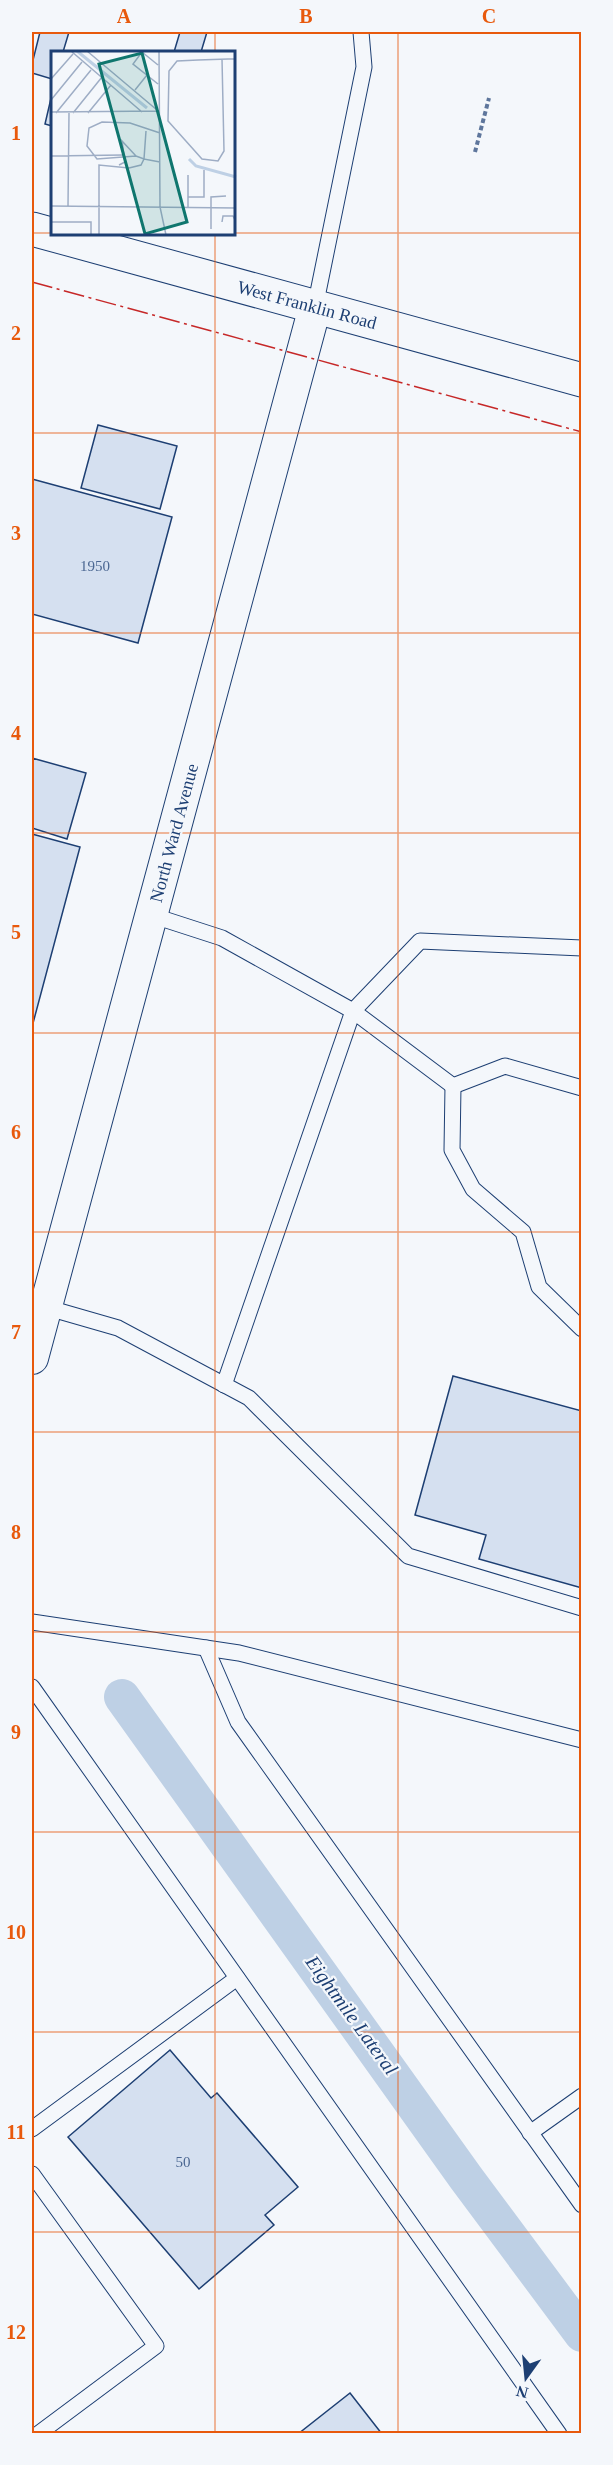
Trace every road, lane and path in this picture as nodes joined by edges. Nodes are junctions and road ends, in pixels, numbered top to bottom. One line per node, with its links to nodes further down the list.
1 (361, 32): 7 (lane)
2 (489, 98): 3 (path)
3 (475, 152)
4 (32, 229): 5 (main road, West Franklin Road)
5 (51, 234)
6 (57, 236): 7 (main road, West Franklin Road)
7 (315, 307): 8 (main road, West Franklin Road); 9 (street, North Ward Avenue)
8 (582, 380)
9 (151, 915): 11 (lane); 14 (street, North Ward Avenue)
10 (582, 948): 11 (lane)
11 (353, 1011): 12 (lane); 17 (lane)
12 (453, 1086): 13 (lane); 15 (lane)
13 (582, 1088)
14 (45, 1307): 16 (street, North Ward Avenue); 17 (lane)
15 (582, 1329)
16 (32, 1358)
17 (224, 1385): 18 (lane)
18 (582, 1608)
19 (32, 1622): 20 (lane)
20 (206, 1648): 22 (lane); 26 (lane)
21 (32, 1687): 23 (lane)
22 (582, 1740)
23 (237, 1978): 25 (lane); 30 (lane)
24 (582, 2096): 26 (lane)
25 (32, 2129)
26 (530, 2133): 28 (lane)
27 (32, 2174): 29 (lane)
28 (582, 2205)
29 (38, 2433)
30 (559, 2433)

